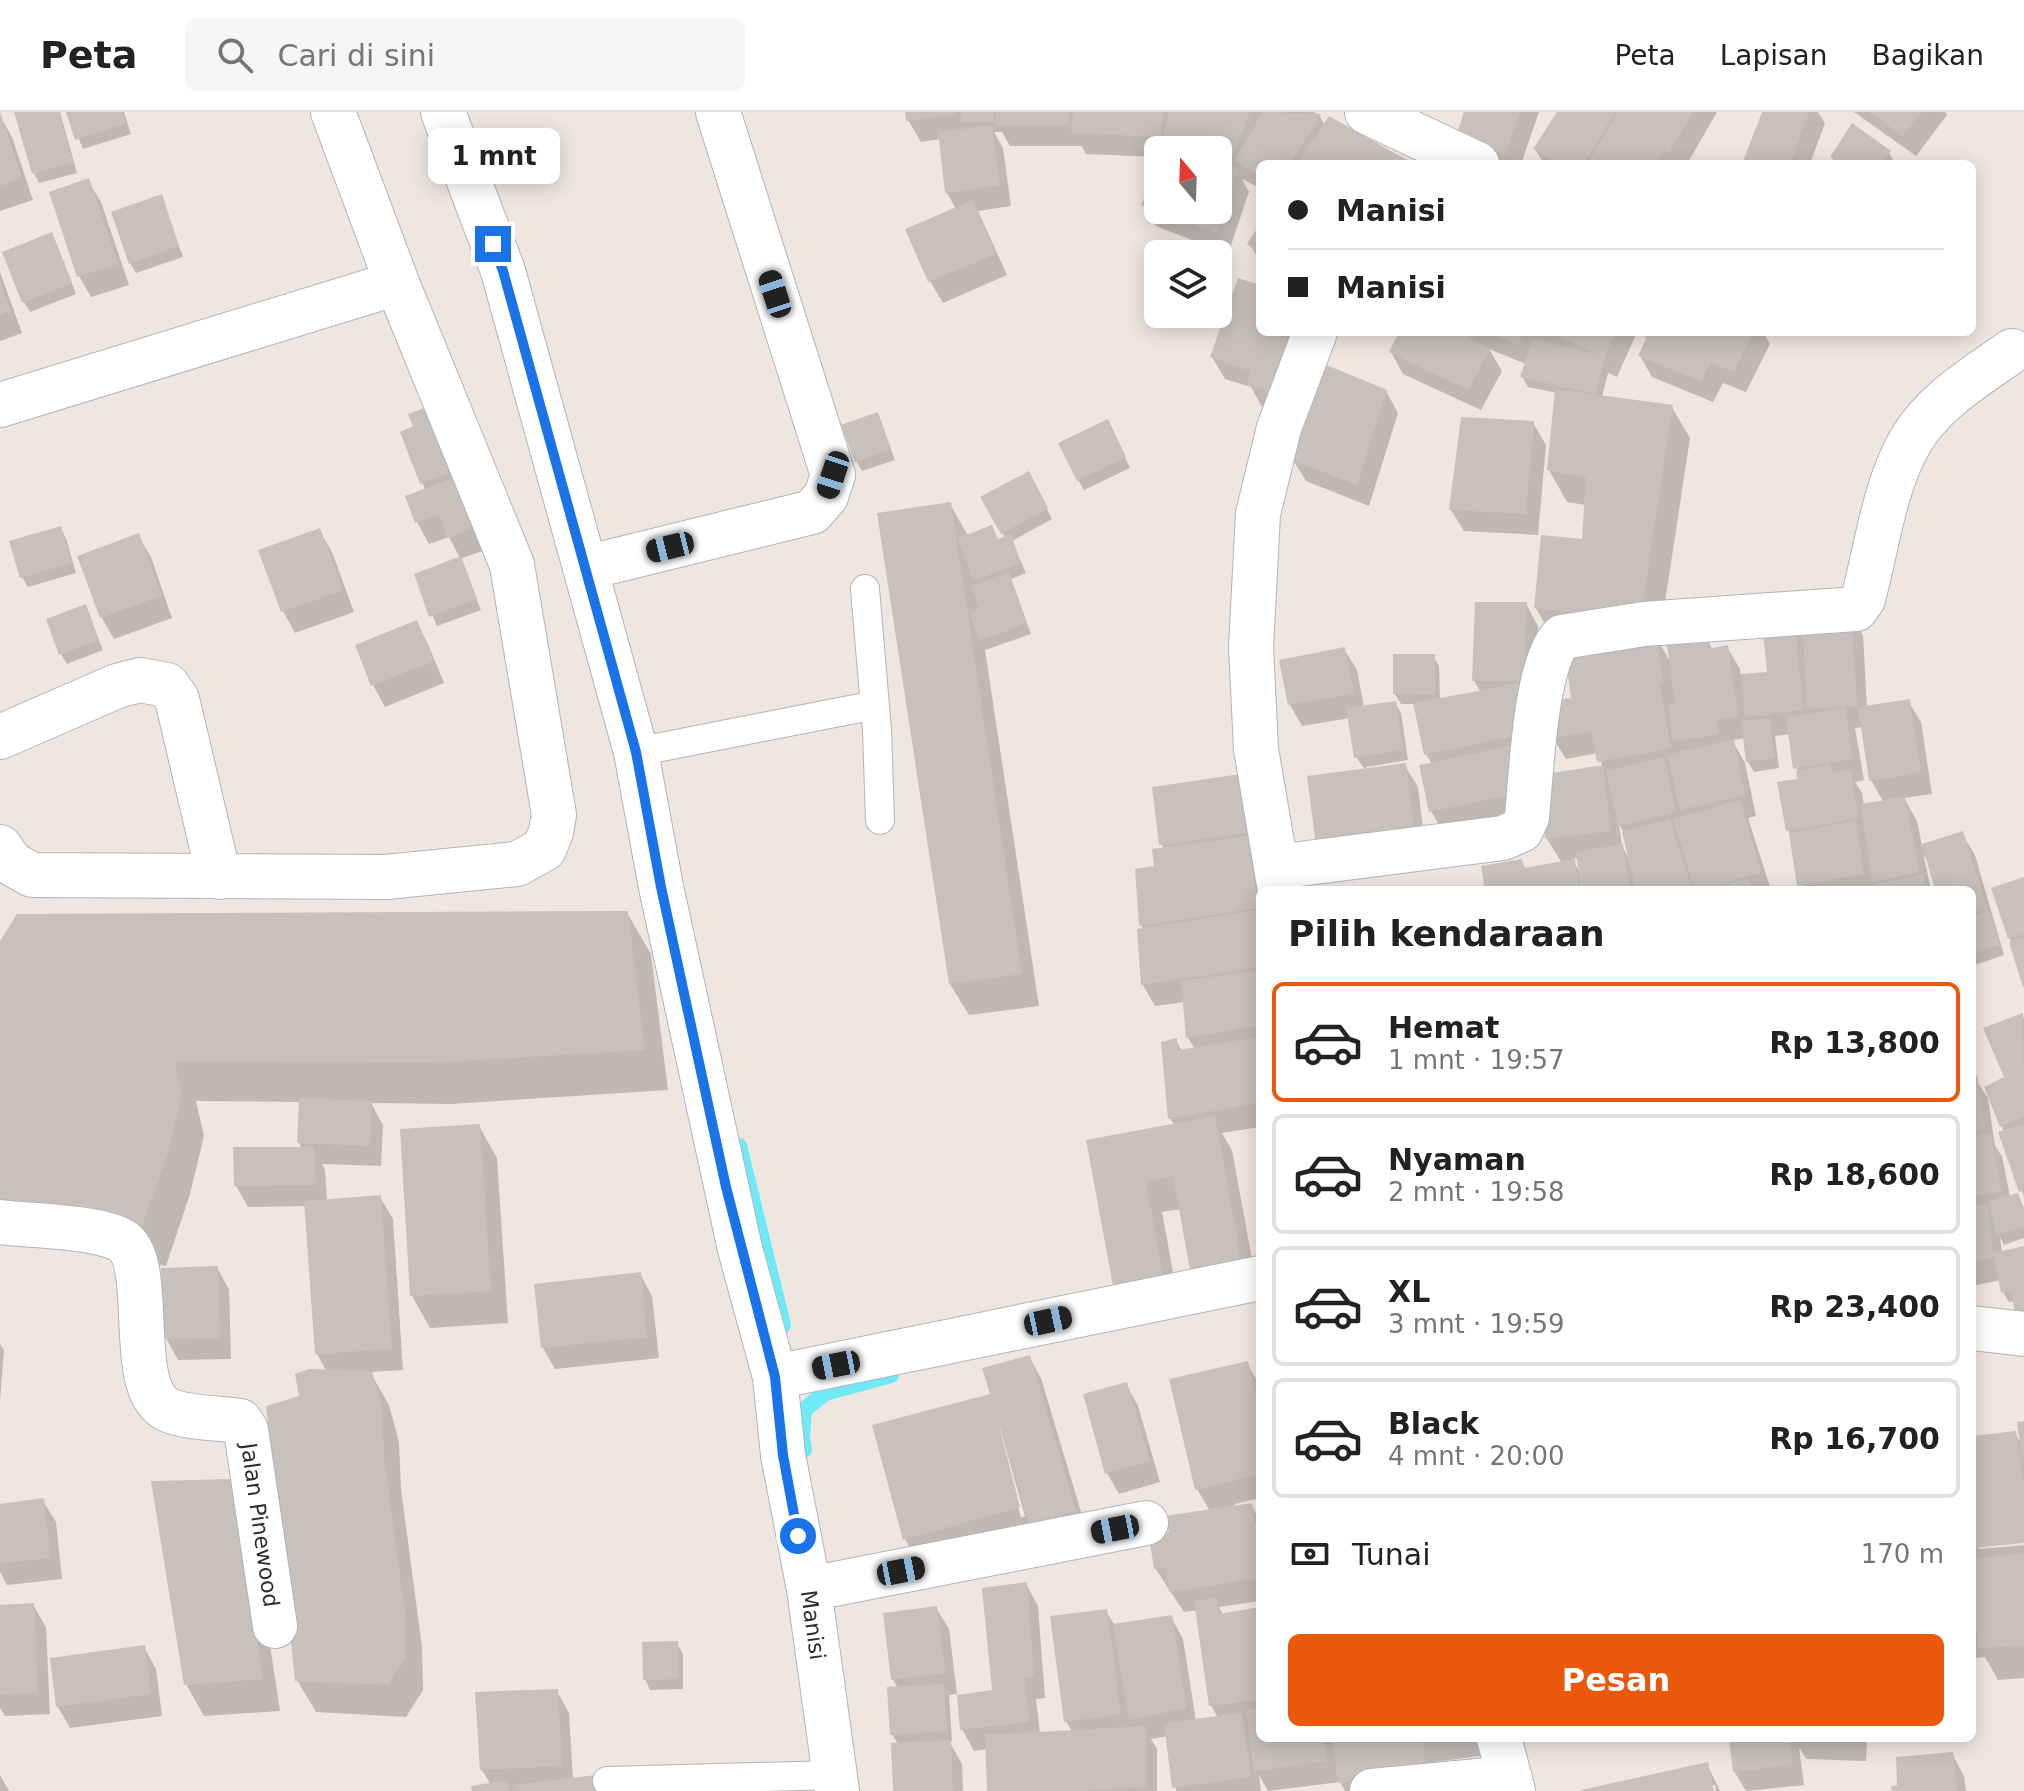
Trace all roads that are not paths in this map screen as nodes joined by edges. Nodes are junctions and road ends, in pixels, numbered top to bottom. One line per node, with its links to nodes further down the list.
1 (333, 112): 6 (street)
2 (443, 112): 10 (street, Manisi)
3 (718, 112): 10 (street)
4 (1367, 112): 5 (street)
5 (1469, 160)
6 (397, 283): 9 (street); 17 (street)
7 (1314, 336): 18 (street)
8 (2012, 351): 18 (street)
9 (0, 405)
10 (585, 568): 14 (street, Manisi)
11 (865, 589): 12 (lane)
12 (875, 705): 14 (lane); 15 (lane)
13 (0, 737): 17 (street)
14 (636, 752): 23 (street, Manisi)
15 (880, 820)
16 (0, 847): 17 (street)
17 (219, 877)
18 (1278, 878)
19 (0, 1222): 26 (street, Jalan Pinewood)
20 (1256, 1279): 23 (street)
21 (1976, 1328): 22 (street)
22 (2024, 1334)
23 (775, 1377): 25 (street, Manisi)
24 (1146, 1523): 25 (street)
25 (809, 1589): 29 (street, Manisi)
26 (275, 1626)
27 (1508, 1769): 30 (street)
28 (607, 1781): 29 (lane)
29 (836, 1783)
30 (1372, 1791)

